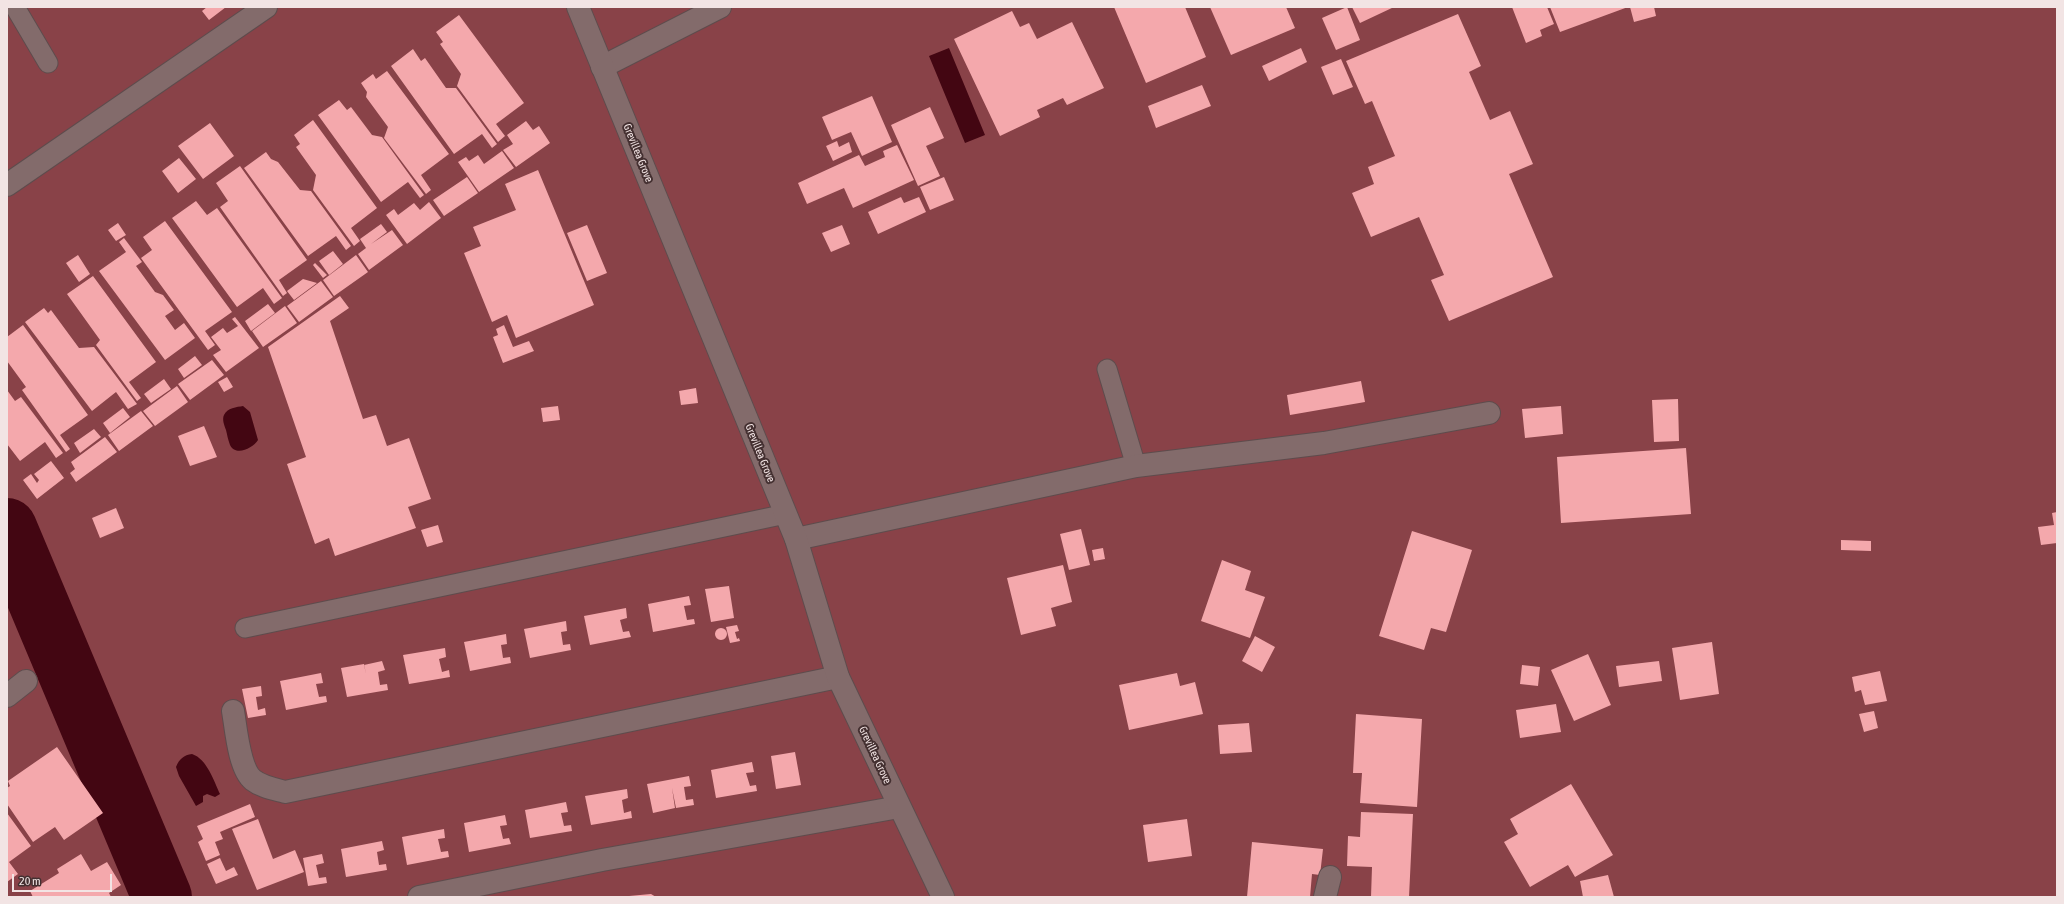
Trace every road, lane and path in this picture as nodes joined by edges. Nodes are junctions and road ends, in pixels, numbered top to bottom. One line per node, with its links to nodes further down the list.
1 (14, 7): 5 (lane)
2 (266, 7): 7 (street)
3 (578, 7): 6 (street, Grevillea Grove)
4 (720, 7): 6 (street)
5 (48, 63)
6 (602, 66): 11 (street, Grevillea Grove)
7 (7, 185)
8 (1107, 369): 10 (lane)
9 (1489, 413): 10 (street)
10 (1136, 466): 12 (street)
11 (786, 514): 12 (street, Grevillea Grove); 13 (lane)
12 (796, 539): 14 (street, Grevillea Grove)
13 (245, 628)
14 (838, 677): 17 (street); 18 (street, Grevillea Grove)
15 (26, 681): 16 (street)
16 (7, 696)
17 (233, 711)
18 (899, 806): 19 (street); 20 (street, Grevillea Grove)
19 (419, 897)
20 (943, 897)

